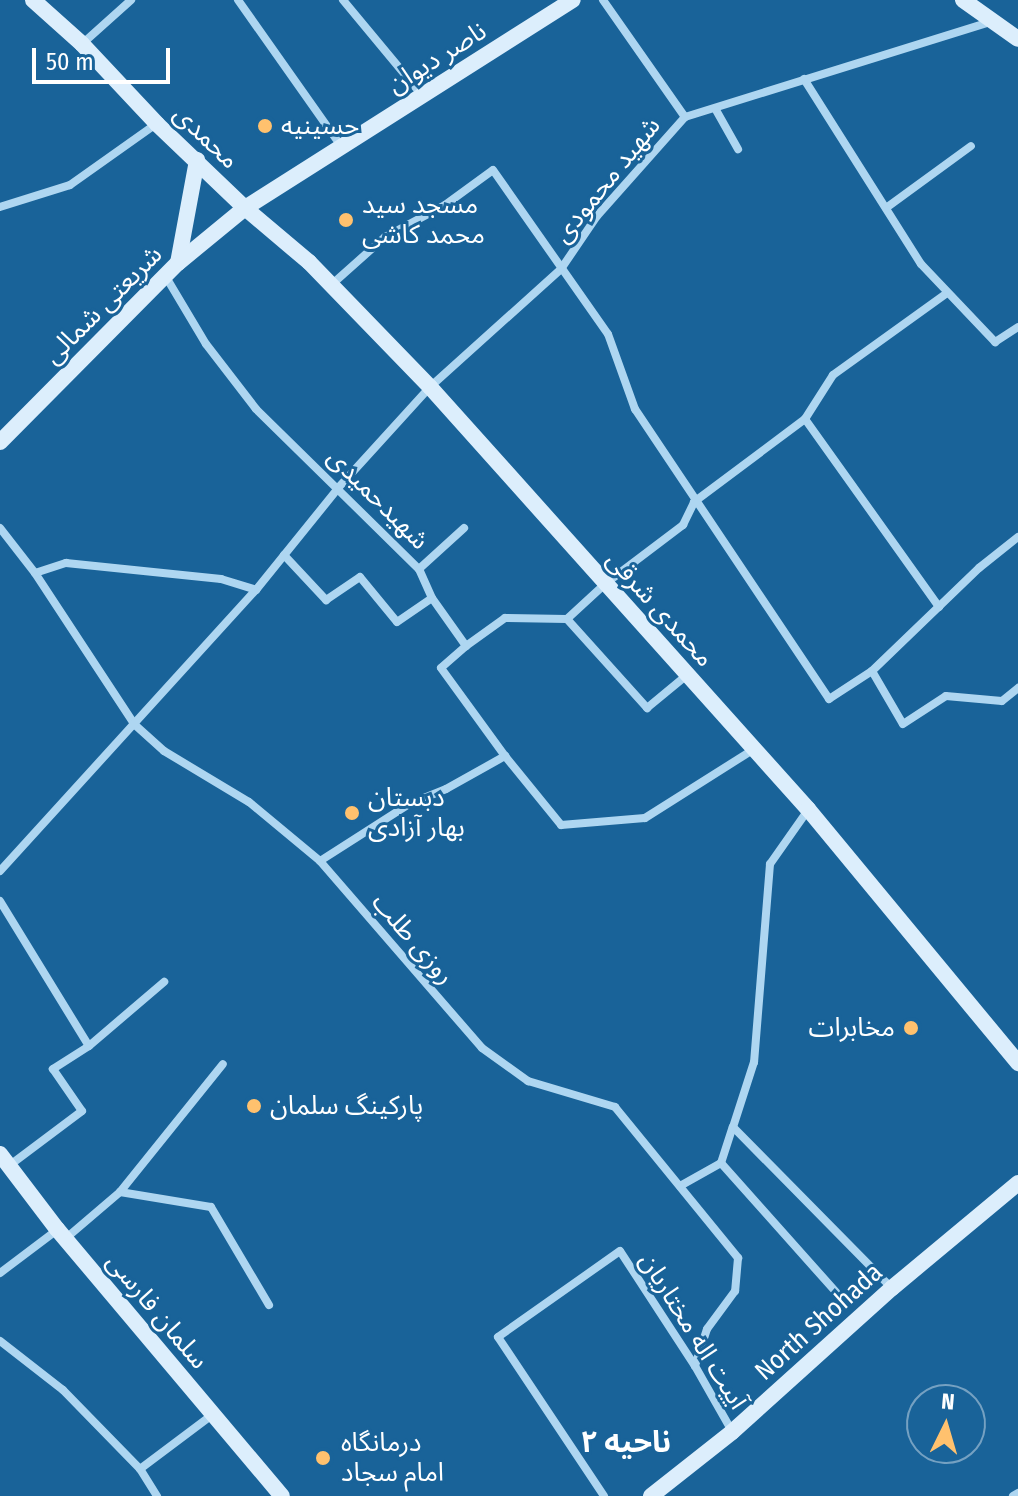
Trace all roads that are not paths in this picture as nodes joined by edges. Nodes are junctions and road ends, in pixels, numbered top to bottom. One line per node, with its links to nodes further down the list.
1 (33, 0): 10 (main road, محمدی)
2 (131, 0): 10 (street)
3 (238, 0): 17 (street)
4 (343, 0): 12 (street)
5 (573, 0): 12 (main road, ناصر دیوان)
6 (603, 0): 14 (street)
7 (963, 0): 8 (main road)
8 (991, 21): 9 (main road); 11 (street, شهید محمودی)
9 (1018, 39)
10 (82, 44): 15 (main road, محمدی)
11 (804, 79): 13 (street, شهید محمودی); 22 (street)
12 (423, 95): 17 (main road, ناصر دیوان)
13 (716, 110): 14 (street, شهید محمودی); 18 (street)
14 (685, 117): 24 (street, شهید محمودی)
15 (157, 124): 19 (main road, محمدی); 20 (street)
16 (971, 146): 22 (street)
17 (342, 147): 21 (main road, ناصر دیوان)
18 (738, 149)
19 (197, 160): 21 (main road, محمدی); 23 (main road)
20 (0, 207)
21 (245, 208): 23 (main road, شریعتی شمالی); 26 (main road, محمدی شرقی)
22 (886, 208): 27 (street)
23 (178, 263): 25 (main road, شریعتی شمالی)
24 (561, 269): 26 (street); 29 (street, شهید محمودی); 33 (street)
25 (165, 276): 31 (main road, شریعتی شمالی); 32 (street, شهیدحمیدی)
26 (329, 286): 29 (main road, محمدی شرقی)
27 (947, 293): 28 (street); 30 (street)
28 (1018, 327)
29 (430, 387): 32 (street, شهید محمودی); 40 (main road, محمدی شرقی)
30 (805, 419): 33 (street); 43 (street)
31 (0, 442)
32 (339, 487): 37 (street, شهید محمودی); 38 (street, شهیدحمیدی)
33 (694, 502): 40 (street); 46 (street)
34 (0, 528): 39 (street, روزی طلب)
35 (464, 528): 38 (street)
36 (1018, 537): 43 (street)
37 (284, 555): 41 (street, شهید محمودی); 42 (street)
38 (419, 569): 42 (street, شهیدحمیدی)
39 (35, 573): 41 (street); 49 (street, روزی طلب)
40 (605, 584): 44 (street); 47 (main road, محمدی شرقی)
41 (256, 590): 49 (street, شهید محمودی)
42 (432, 598): 45 (street, شهیدحمیدی)
43 (939, 607): 46 (street)
44 (567, 619): 45 (street); 47 (street)
45 (466, 646): 51 (street)
46 (872, 671): 48 (street)
47 (687, 675): 50 (main road, محمدی شرقی)
48 (1018, 688)
49 (134, 724): 53 (street, روزی طلب); 54 (street, شهید محمودی)
50 (754, 749): 51 (street); 52 (main road, محمدی شرقی)
51 (505, 756): 53 (street)
52 (808, 809): 57 (main road, محمدی شرقی); 61 (street)
53 (320, 861): 65 (street, روزی طلب)
54 (0, 871)
55 (0, 901): 58 (street)
56 (164, 982): 58 (street)
57 (1012, 1043): 59 (main road, محمدی شرقی)
58 (89, 1046): 62 (street)
59 (1018, 1063)
60 (223, 1064): 66 (street)
61 (733, 1127): 63 (street); 69 (street)
62 (5, 1159): 67 (main road, سلمان فارسی)
63 (721, 1163): 65 (street); 70 (street)
64 (1018, 1183): 69 (main road, North Shohada)
65 (680, 1186): 73 (street, روزی طلب)
66 (120, 1192): 67 (street); 71 (street)
67 (61, 1234): 68 (street); 74 (main road, سلمان فارسی)
68 (0, 1273)
69 (892, 1288): 75 (main road, North Shohada)
70 (836, 1292)
71 (269, 1305)
72 (0, 1341): 76 (street)
73 (695, 1366): 75 (street, آییت اله مختاریان); 79 (street, آییت اله مختاریان)
74 (212, 1415): 76 (street); 78 (main road, سلمان فارسی)
75 (732, 1432): 80 (main road, North Shohada)
76 (140, 1469): 77 (street)
77 (157, 1496)
78 (282, 1496)
79 (604, 1496)
80 (651, 1496)

